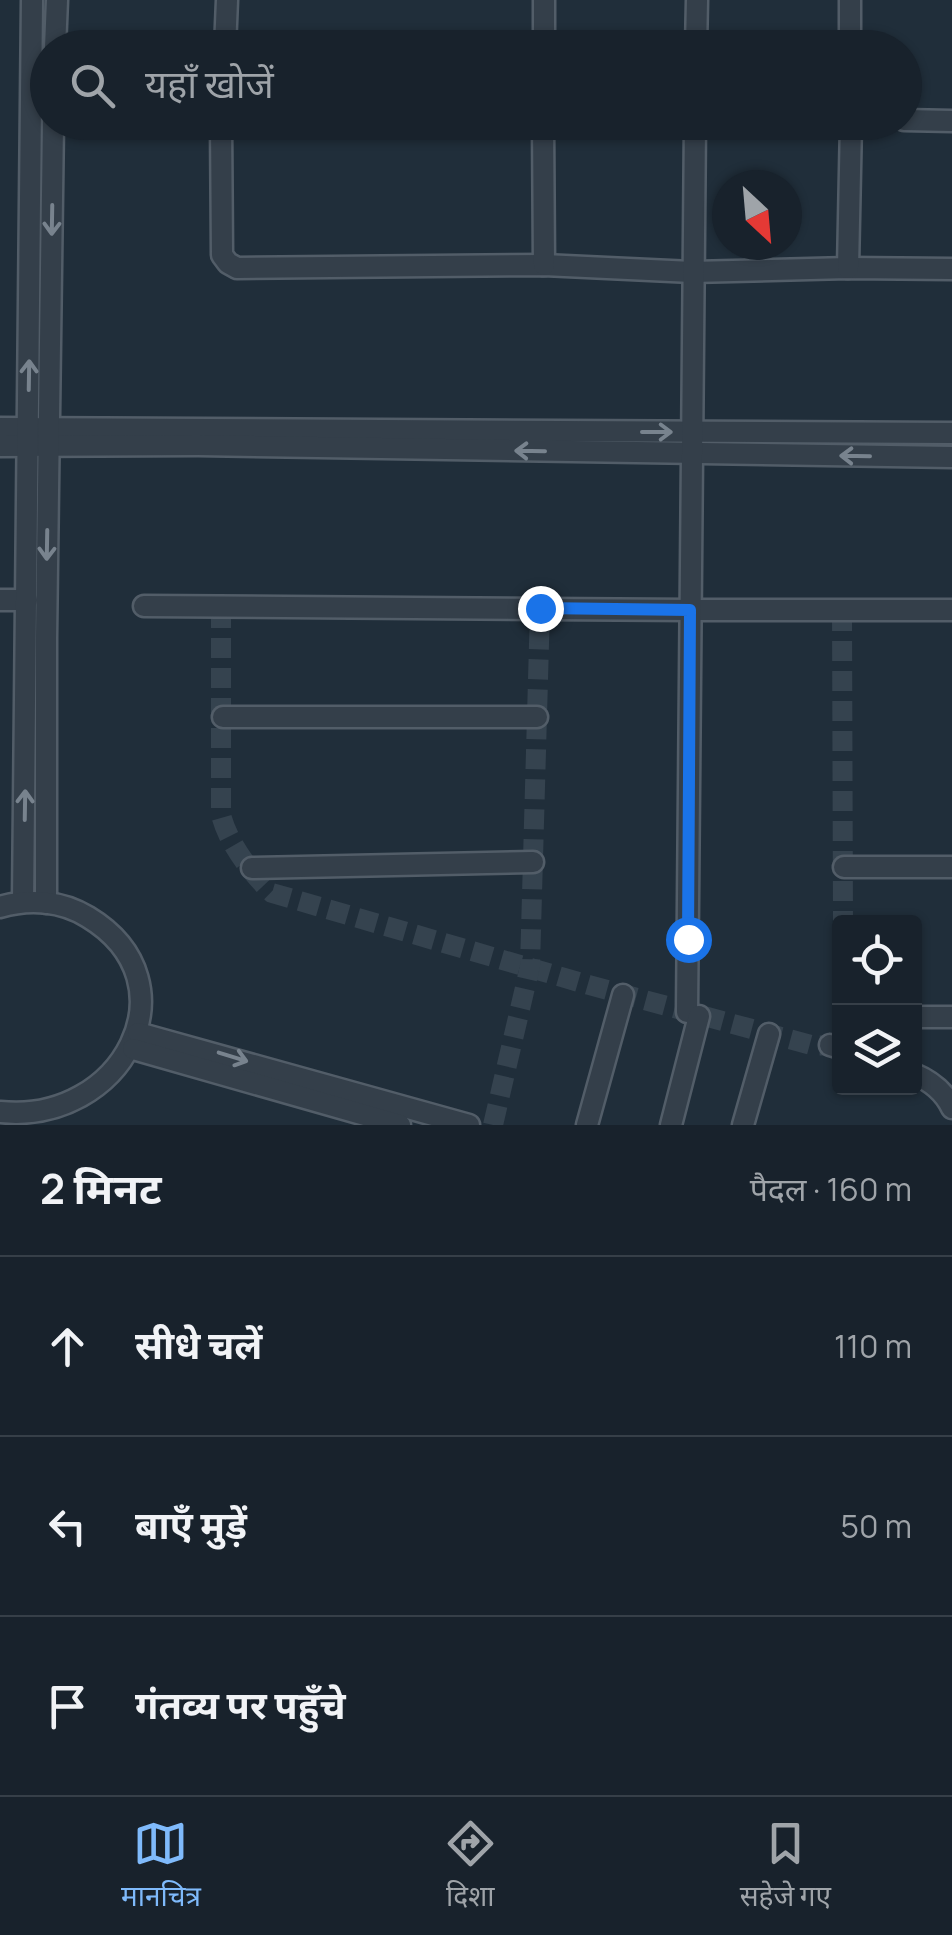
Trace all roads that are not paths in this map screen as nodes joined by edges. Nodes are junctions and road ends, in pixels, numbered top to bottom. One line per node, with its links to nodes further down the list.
1 (32, 0): 7 (street, one-way to 1)
2 (57, 0): 8 (street)
3 (227, 0): 9 (street)
4 (544, 0): 10 (street)
5 (697, 0): 11 (street)
6 (850, 0): 12 (street)
7 (32, 30)
8 (56, 30)
9 (225, 30)
10 (544, 30)
11 (696, 30)
12 (850, 30)
13 (922, 120): 14 (street)
14 (952, 120)
15 (34, 140): 27 (street, one-way to 15)
16 (52, 140): 27 (street, one-way to 27)
17 (221, 140): 21 (street)
18 (543, 140): 21 (street)
19 (694, 140): 24 (street)
20 (851, 140): 22 (street)
21 (544, 266): 24 (street)
22 (848, 268): 23 (street); 24 (street)
23 (952, 269)
24 (692, 272): 28 (street)
25 (0, 428): 27 (street)
26 (952, 434): 28 (street)
27 (38, 437): 28 (street); 29 (street); 32 (street); 43 (street, one-way to 43)
28 (693, 443): 30 (street, one-way to 28); 34 (street)
29 (0, 446)
30 (952, 457)
31 (0, 600): 32 (street)
32 (27, 600): 42 (street, one-way to 32)
33 (144, 606): 34 (street)
34 (690, 610): 35 (street); 58 (street)
35 (952, 610)
36 (538, 716): 37 (street)
37 (223, 717)
38 (533, 862): 41 (street)
39 (844, 866): 40 (street)
40 (952, 867)
41 (252, 868)
42 (23, 902): 43 (street); 44 (street)
43 (46, 902): 49 (street)
44 (0, 907)
45 (623, 995): 57 (street)
46 (922, 1017): 47 (street)
47 (952, 1018)
48 (769, 1034): 59 (street)
49 (136, 1041): 53 (street); 55 (street); 56 (street, one-way to 56)
50 (922, 1077): 51 (street)
51 (952, 1108)
52 (0, 1112): 54 (street)
53 (49, 1120): 54 (street)
54 (24, 1121)
55 (400, 1125)
56 (469, 1125)
57 (587, 1125)
58 (671, 1125)
59 (743, 1125)

